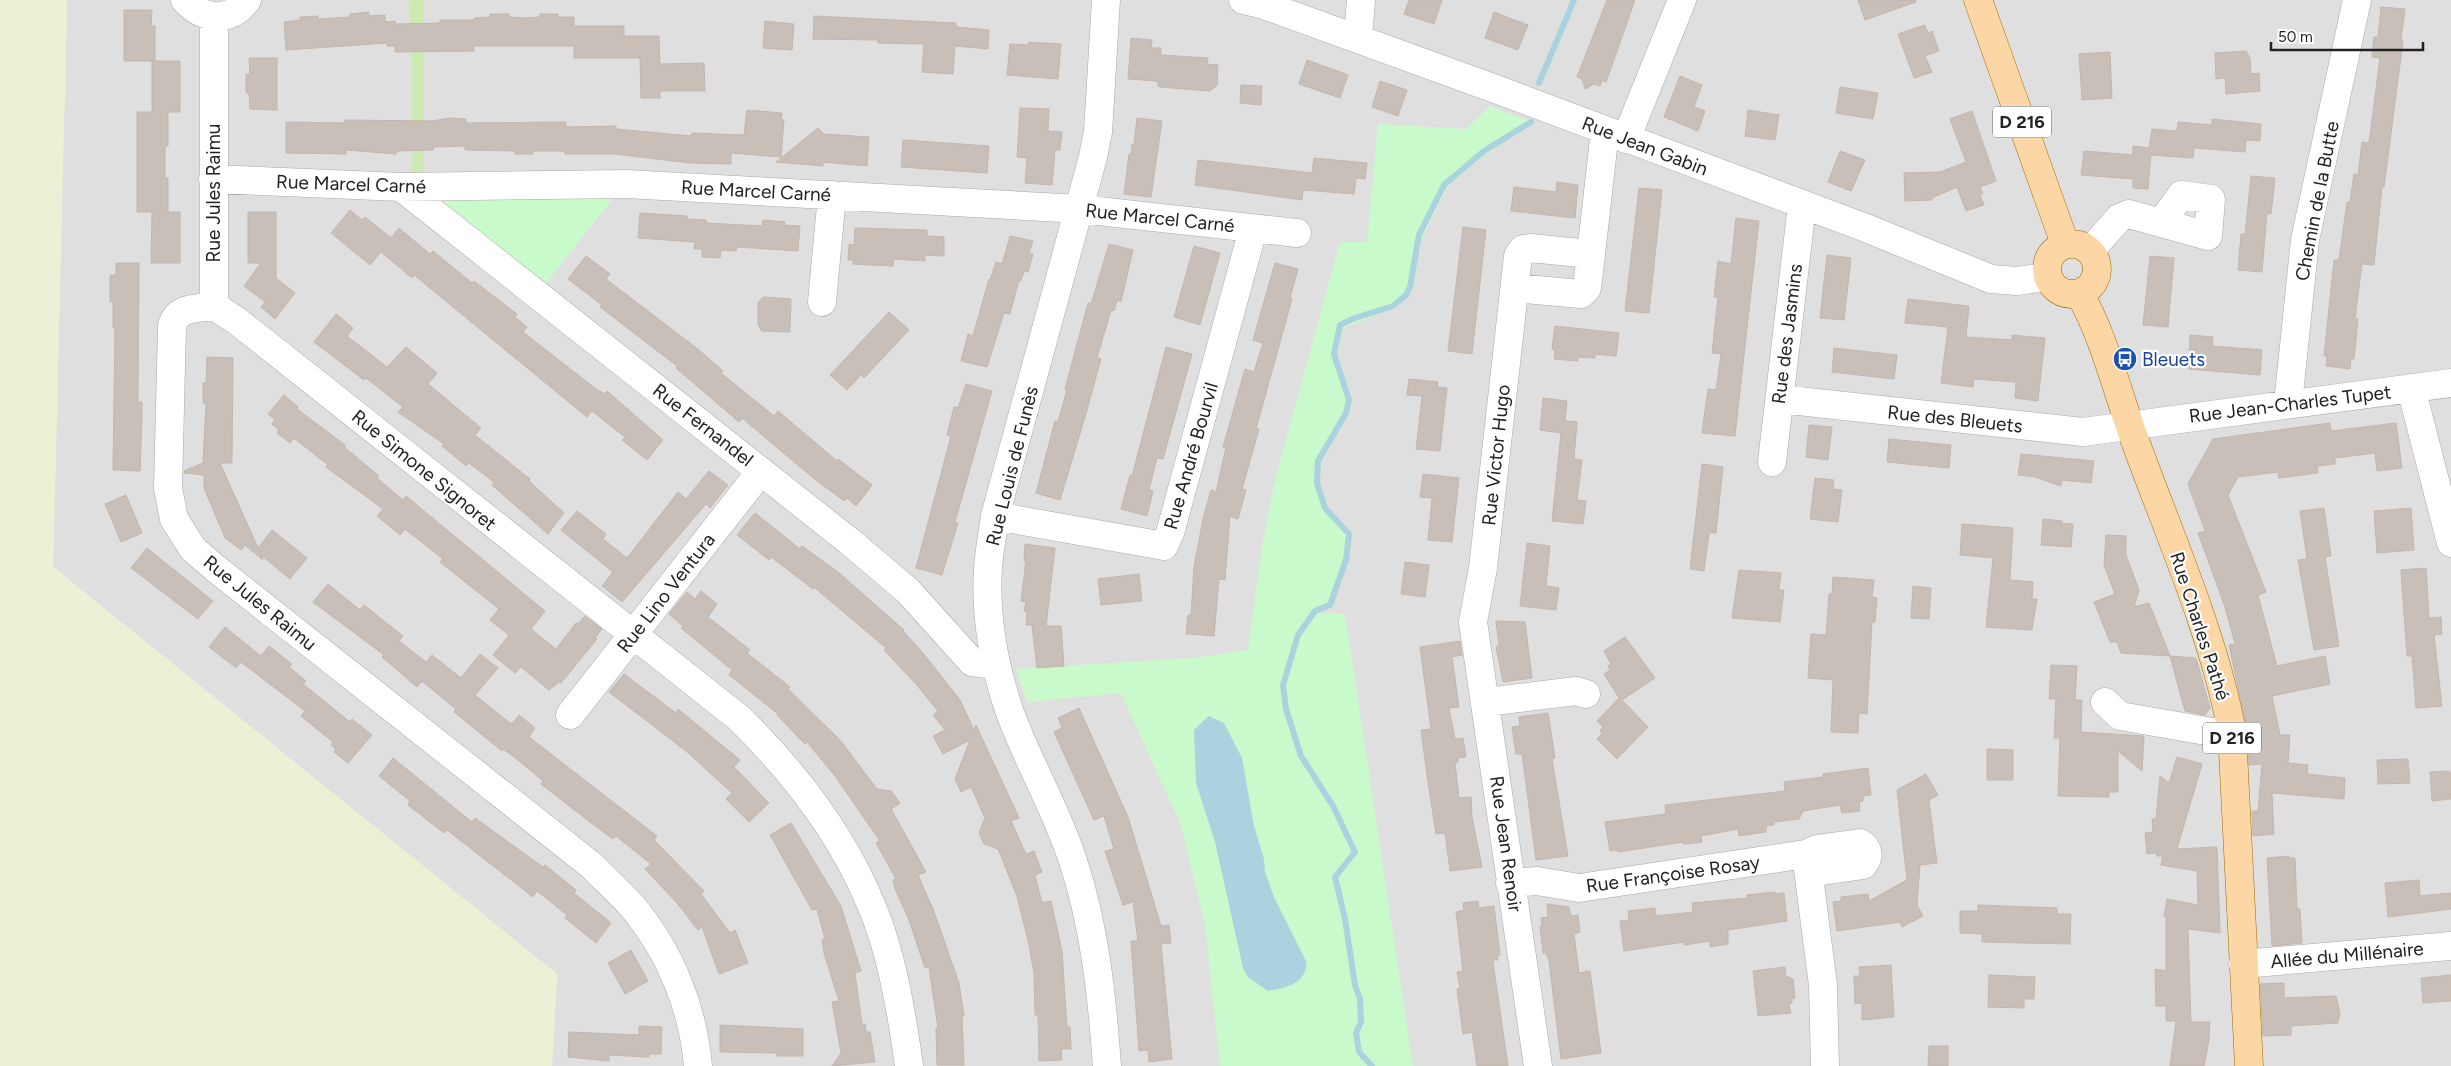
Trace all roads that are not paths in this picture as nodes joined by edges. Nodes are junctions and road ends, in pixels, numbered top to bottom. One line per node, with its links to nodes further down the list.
1 (185, 0): 9 (street)
2 (247, 0): 9 (street)
3 (1243, 0): 10 (street, Rue Jean Gabin)
4 (1361, 0): 10 (street)
5 (1682, 0): 11 (street)
6 (1978, 0): 20 (main road, D 216)
7 (2358, 0): 30 (street, Chemin de la Butte)
8 (1106, 3): 16 (street, Rue Louis de Funès)
9 (214, 17): 12 (street, Rue Jules Raimu)
10 (1356, 37): 11 (street, Rue Jean Gabin)
11 (1615, 135): 15 (street, Rue Jean Gabin); 21 (street)
12 (213, 179): 13 (street, Rue Marcel Carné); 26 (street, Rue Jules Raimu)
13 (402, 187): 14 (street, Rue Marcel Carné); 33 (street, Rue Fernandel)
14 (832, 196): 16 (street, Rue Marcel Carné); 25 (street)
15 (1802, 205): 22 (street, Rue Jean Gabin); 29 (street, Rue des Jasmins)
16 (1080, 210): 18 (street, Rue Marcel Carné); 34 (street, Rue Louis de Funès)
17 (2162, 222): 20 (street)
18 (1252, 228): 19 (street, Rue Marcel Carné); 34 (street, Rue André Bourvil)
19 (1297, 233)
20 (2078, 248): 22 (main road); 24 (main road)
21 (1591, 254): 23 (street); 23 (street, Rue Victor Hugo)
22 (2047, 276): 24 (main road)
23 (1515, 288): 36 (street, Rue Victor Hugo)
24 (2079, 293): 31 (main road, Rue Charles Pathé / D 216)
25 (822, 302)
26 (214, 306): 37 (street, Rue Simone Signoret); 47 (street, Rue Jules Raimu)
27 (2451, 383): 28 (street, Rue Jean-Charles Tupet)
28 (2411, 388): 30 (street, Rue Jean-Charles Tupet); 35 (street)
29 (1780, 399): 31 (street, Rue des Bleuets); 32 (street, Rue des Jasmins)
30 (2288, 404): 31 (street, Rue Jean-Charles Tupet)
31 (2130, 426): 43 (main road, Rue Charles Pathé / D 216)
32 (1772, 462)
33 (761, 471): 37 (street, Rue Lino Ventura); 38 (street, Rue Fernandel)
34 (995, 516): 38 (street, Rue Louis de Funès)
35 (2451, 543)
36 (1473, 622): 40 (street, Rue Jean Renoir)
37 (632, 636): 42 (street, Rue Lino Ventura); 48 (street, Rue Simone Signoret)
38 (996, 666): 49 (street, Rue Louis de Funès)
39 (1586, 694): 40 (street)
40 (1486, 702): 44 (street, Rue Jean Renoir)
41 (2105, 702): 43 (street)
42 (570, 715)
43 (2232, 732): 46 (main road, Rue Charles Pathé / D 216)
44 (1510, 883): 50 (street, Rue Jean Renoir); 51 (street, Rue Françoise Rosay)
45 (2451, 946): 46 (street, Allée du Millénaire)
46 (2243, 964): 52 (main road, Rue Charles Pathé / D 216)
47 (698, 1066)
48 (909, 1066)
49 (1106, 1066)
50 (1538, 1066)
51 (1825, 1066)
52 (2249, 1066)

